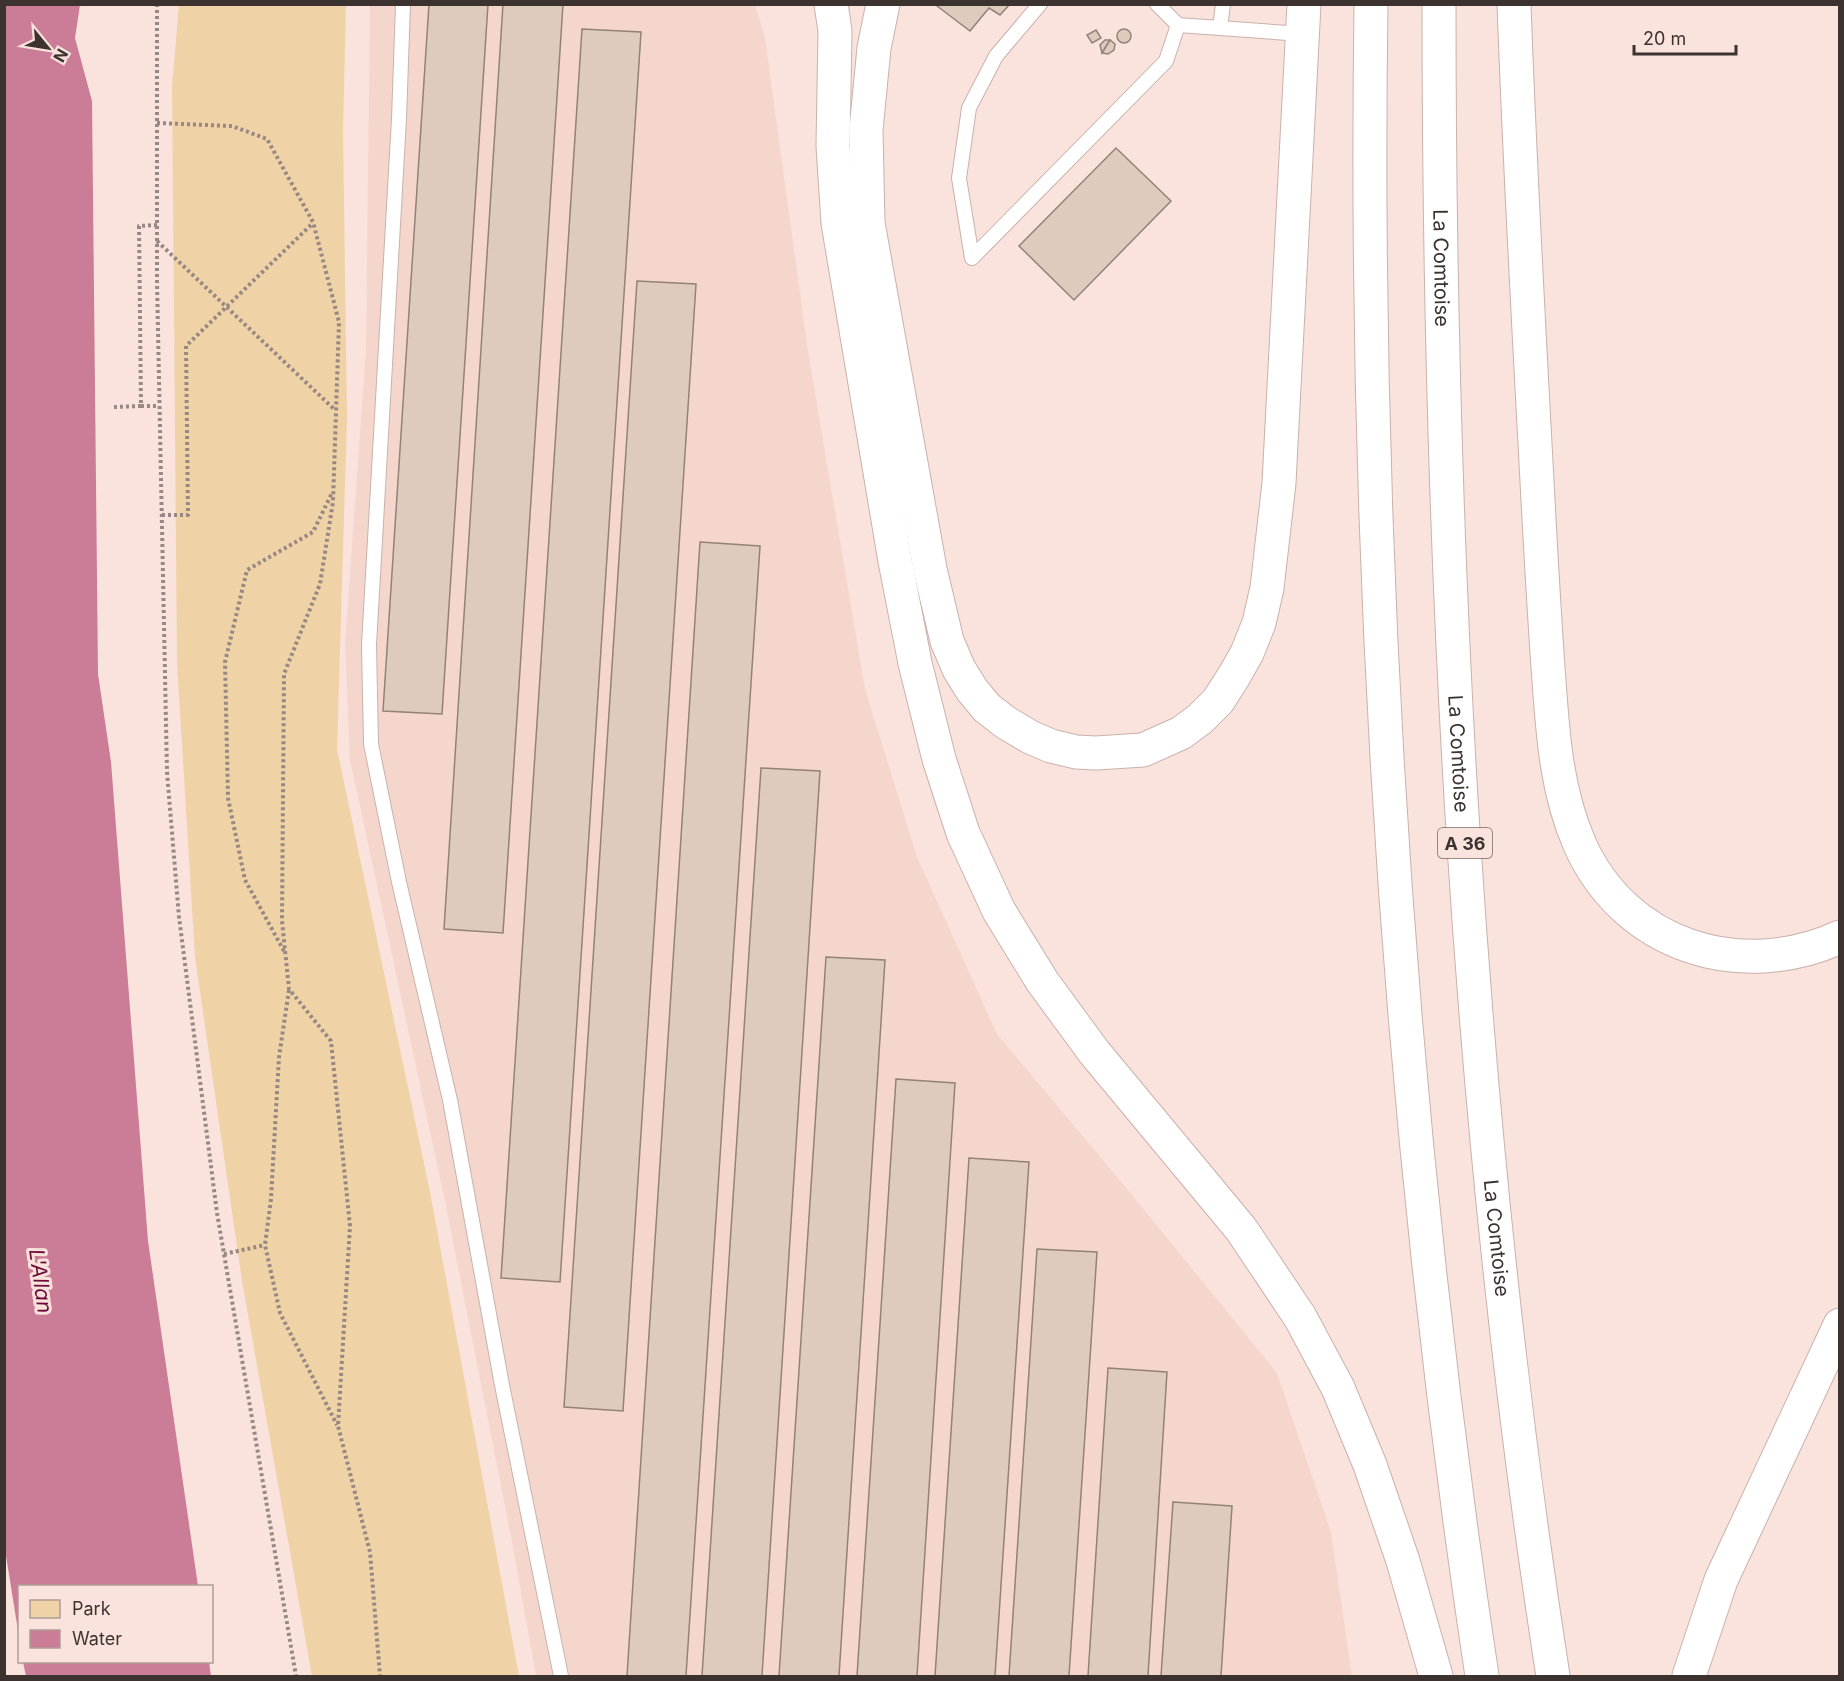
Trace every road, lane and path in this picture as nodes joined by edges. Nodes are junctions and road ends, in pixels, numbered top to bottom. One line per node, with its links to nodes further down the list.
1 (158, 4): 14 (path)
2 (403, 4): 34 (lane)
3 (831, 4): 35 (highway)
4 (883, 4): 11 (highway)
5 (1040, 4): 12 (lane)
6 (1157, 4): 12 (lane)
7 (1223, 4): 13 (lane)
8 (1371, 4): 36 (highway)
9 (1439, 4): 37 (highway, La Comtoise / A 36)
10 (1514, 4): 25 (highway)
11 (1303, 19): 13 (lane)
12 (1178, 25): 13 (lane)
13 (1220, 28)
14 (157, 123): 15 (path); 16 (path)
15 (313, 222): 18 (path); 22 (path)
16 (157, 225): 17 (path); 19 (path)
17 (157, 240): 18 (path); 20 (path)
18 (227, 306): 22 (path); 24 (path)
19 (141, 406): 20 (path); 21 (path)
20 (159, 406): 24 (path)
21 (114, 407)
22 (335, 410): 23 (path)
23 (333, 489): 26 (path); 26 (path)
24 (162, 516): 29 (path)
25 (1839, 937)
26 (286, 954): 27 (path)
27 (289, 989): 28 (path); 31 (path)
28 (265, 1245): 29 (path); 31 (path)
29 (224, 1254): 32 (path)
30 (1839, 1325): 38 (highway)
31 (338, 1426): 33 (path)
32 (296, 1677)
33 (380, 1677)
34 (561, 1677)
35 (1436, 1677)
36 (1482, 1677)
37 (1553, 1677)
38 (1689, 1677)

